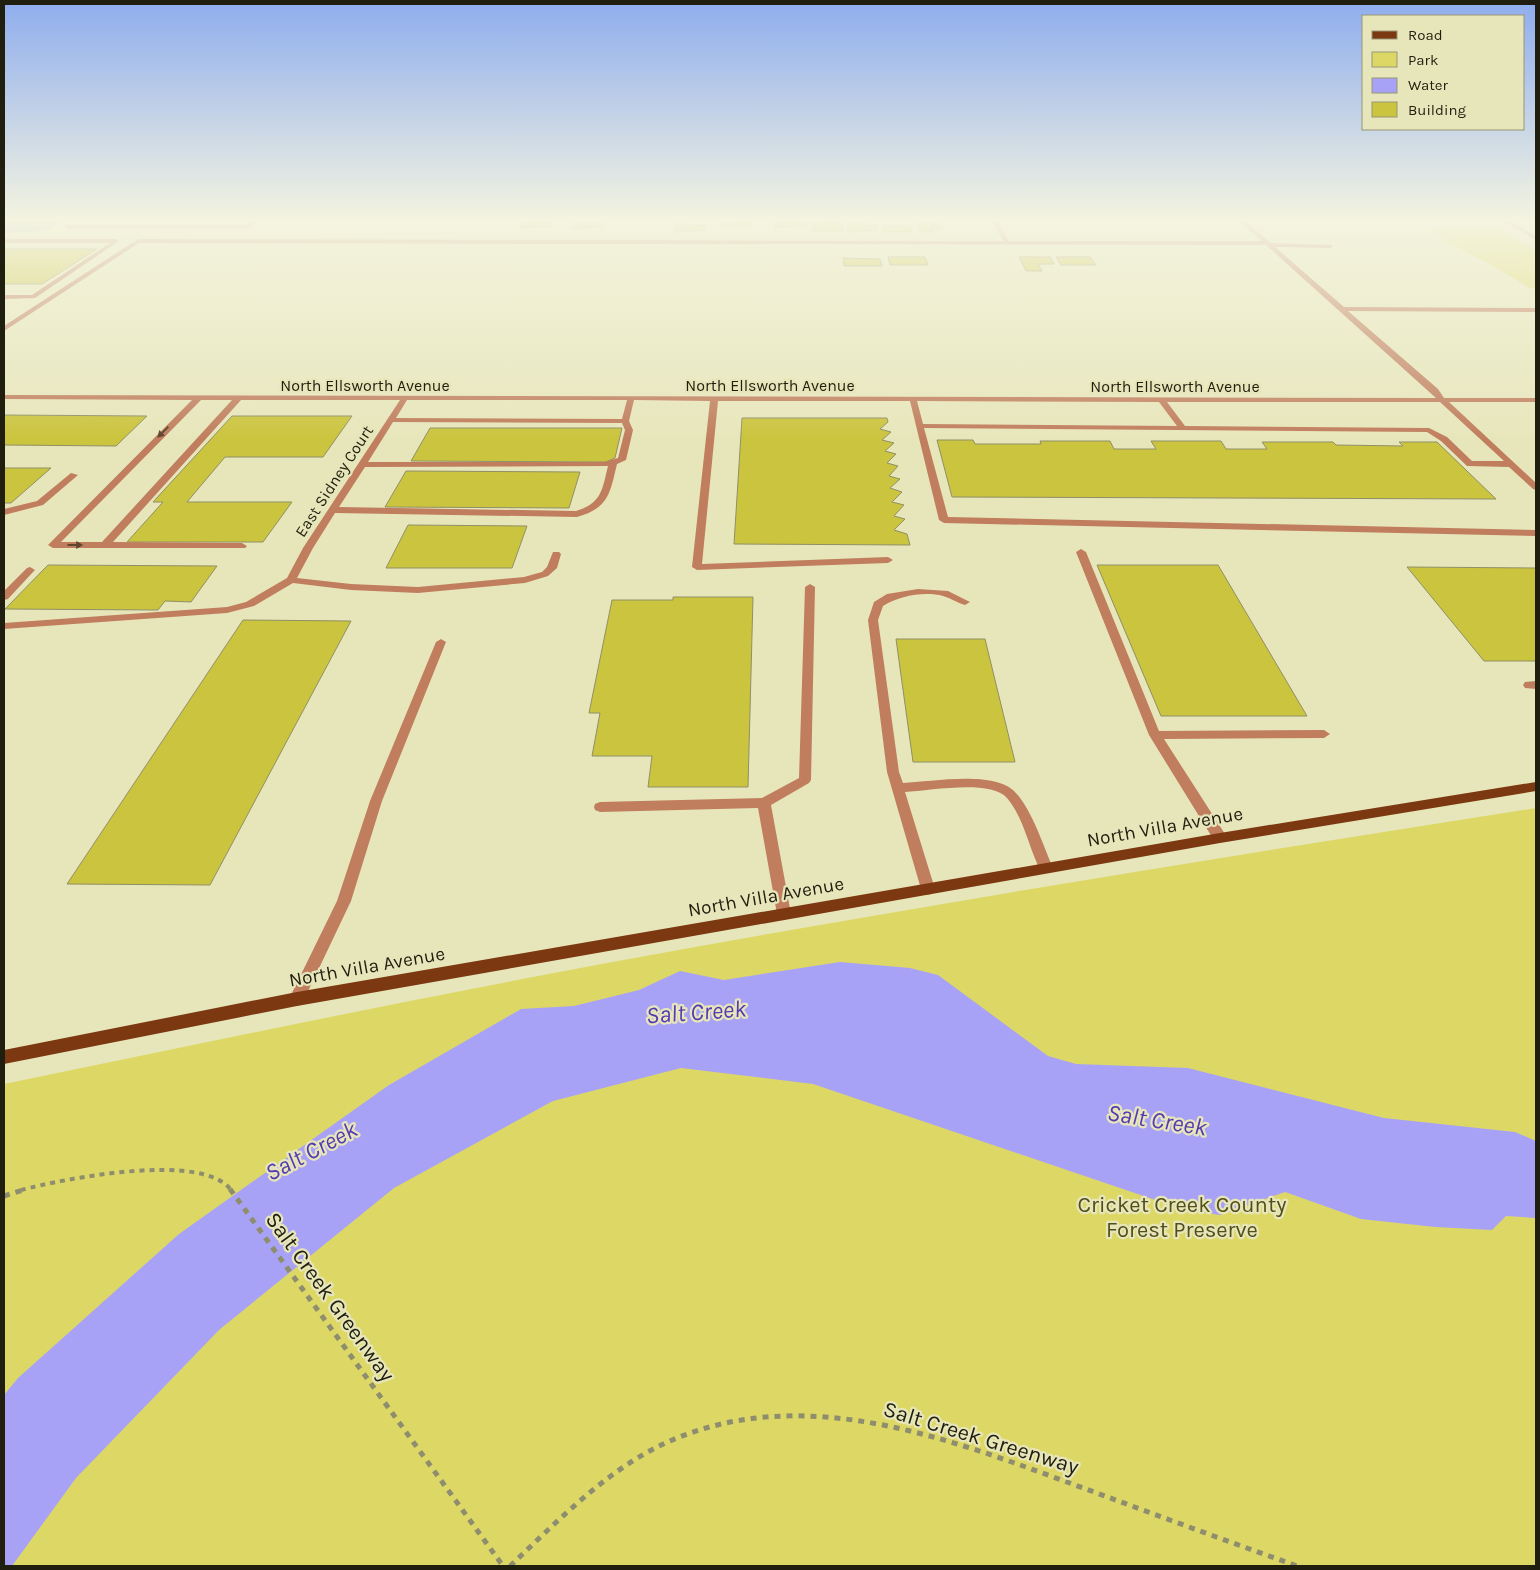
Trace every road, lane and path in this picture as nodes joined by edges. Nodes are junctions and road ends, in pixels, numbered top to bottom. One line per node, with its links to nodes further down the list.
1 (39, 293): 4 (street)
2 (58, 293): 7 (street)
3 (1324, 293): 5 (street)
4 (4, 297)
5 (1342, 309): 6 (street); 17 (street)
6 (1536, 310)
7 (4, 329)
8 (4, 397): 9 (street, North Ellsworth Avenue)
9 (198, 398): 10 (street, North Ellsworth Avenue); 30 (street, one-way to 30)
10 (238, 398): 11 (street, North Ellsworth Avenue); 30 (street)
11 (404, 398): 12 (street, North Ellsworth Avenue); 18 (street, East Sidney Court)
12 (631, 399): 13 (street, North Ellsworth Avenue); 19 (street)
13 (714, 399): 14 (street, North Ellsworth Avenue); 34 (street)
14 (913, 399): 15 (street, North Ellsworth Avenue); 20 (street)
15 (1161, 399): 17 (street, North Ellsworth Avenue); 21 (street)
16 (1536, 400): 17 (street, North Ellsworth Avenue)
17 (1443, 401): 24 (street)
18 (391, 420): 19 (street); 22 (street, East Sidney Court)
19 (625, 421): 23 (street)
20 (920, 426): 21 (street); 29 (street)
21 (1183, 428): 24 (street)
22 (362, 464): 23 (street); 27 (street, East Sidney Court)
23 (612, 464): 27 (street)
24 (1509, 464): 26 (street)
25 (74, 475): 28 (street)
26 (1536, 487)
27 (333, 510): 36 (street, East Sidney Court)
28 (4, 512)
29 (1536, 533)
30 (105, 545): 31 (street)
31 (242, 546)
32 (1081, 552): 43 (street)
33 (556, 554): 36 (street)
34 (888, 560)
35 (30, 570): 38 (street)
36 (291, 580): 40 (street)
37 (810, 587): 46 (street)
38 (4, 597)
39 (965, 602): 45 (street)
40 (4, 626)
41 (441, 642): 52 (street)
42 (1324, 734): 43 (street)
43 (1156, 735): 48 (street)
44 (1536, 786): 48 (main road, North Villa Avenue)
45 (898, 788): 49 (street); 50 (street)
46 (764, 803): 47 (street); 51 (street)
47 (600, 807)
48 (1220, 838): 49 (main road, North Villa Avenue)
49 (1046, 868): 50 (main road, North Villa Avenue)
50 (928, 889): 51 (main road, North Villa Avenue)
51 (784, 914): 52 (main road, North Villa Avenue)
52 (297, 999): 53 (main road, North Villa Avenue)
53 (4, 1058)
54 (4, 1196): 55 (path, Salt Creek Greenway)
55 (503, 1566)
56 (510, 1566): 57 (path, Salt Creek Greenway)
57 (1297, 1566)

